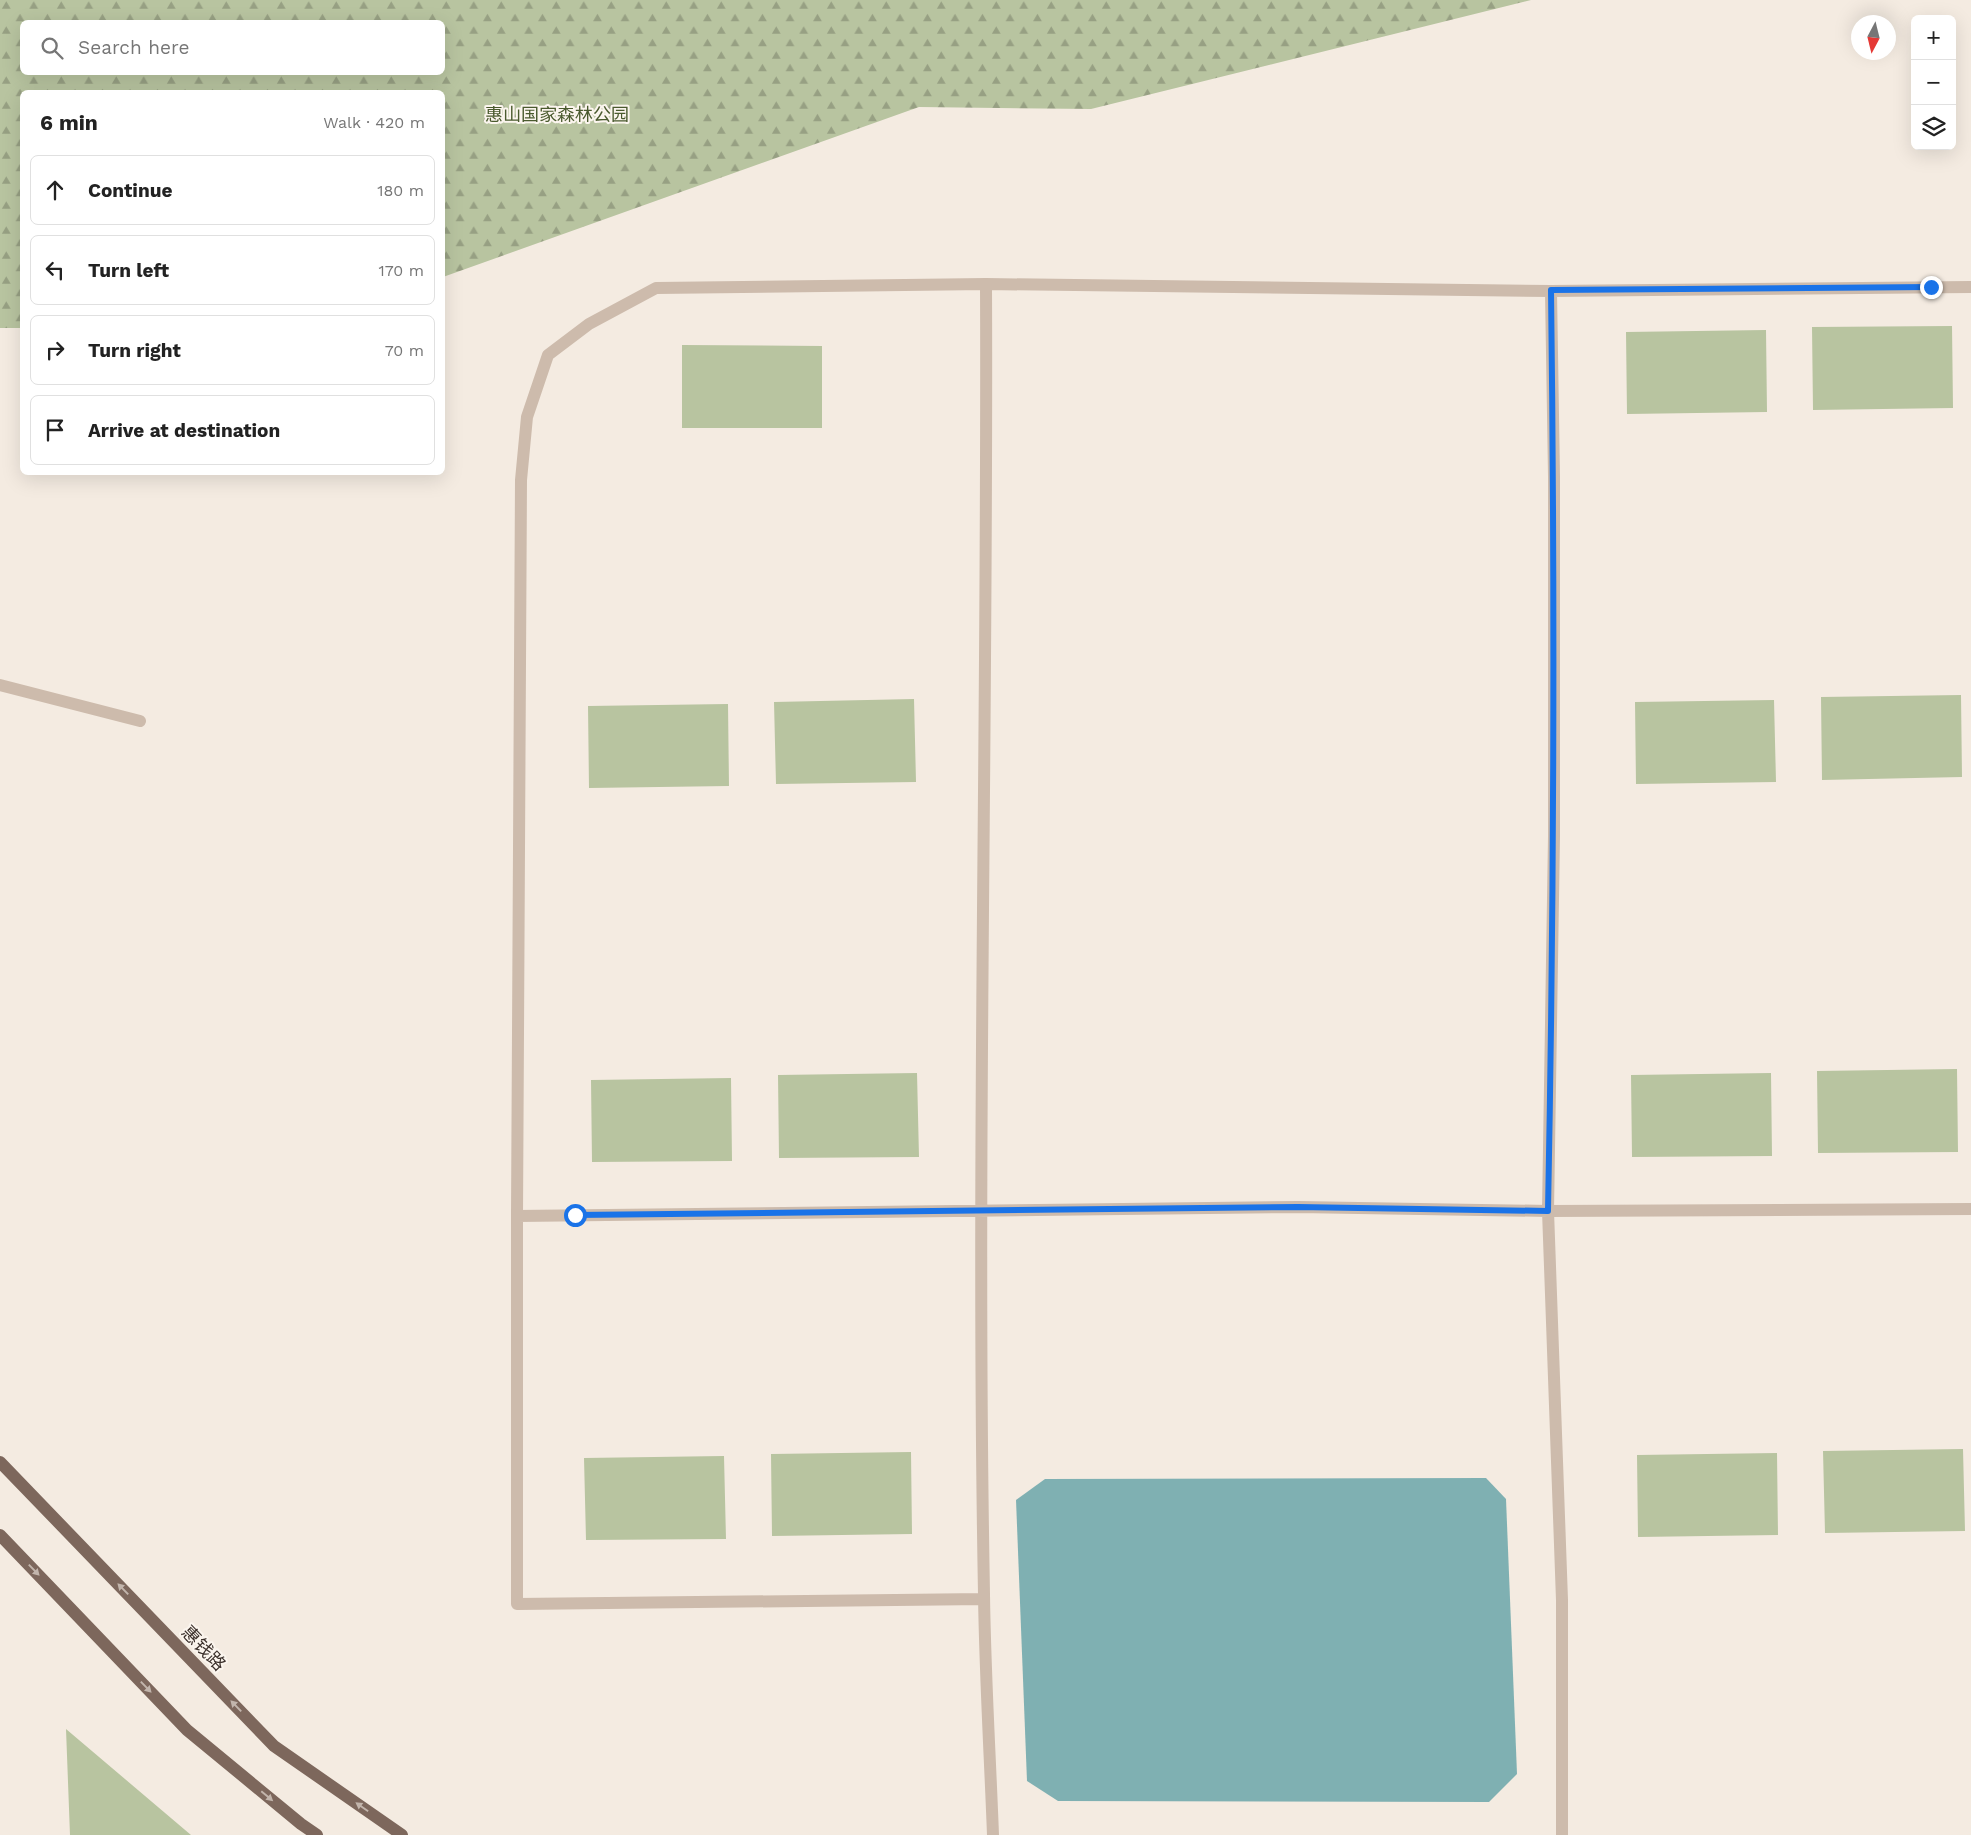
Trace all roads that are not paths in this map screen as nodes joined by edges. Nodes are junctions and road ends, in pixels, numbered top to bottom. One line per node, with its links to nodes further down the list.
1 (986, 284): 3 (street); 7 (street); 9 (street)
2 (1971, 287): 3 (street)
3 (1551, 290): 8 (street)
4 (0, 684): 5 (street)
5 (140, 721)
6 (1971, 1209): 8 (street)
7 (982, 1211): 8 (street); 9 (street); 12 (street)
8 (1548, 1211): 16 (street)
9 (517, 1216): 12 (street)
10 (0, 1462): 14 (main road, 惠钱路, one-way to 10)
11 (0, 1535): 13 (main road, one-way to 13)
12 (984, 1598): 15 (street)
13 (317, 1835)
14 (402, 1835)
15 (993, 1835)
16 (1562, 1835)

